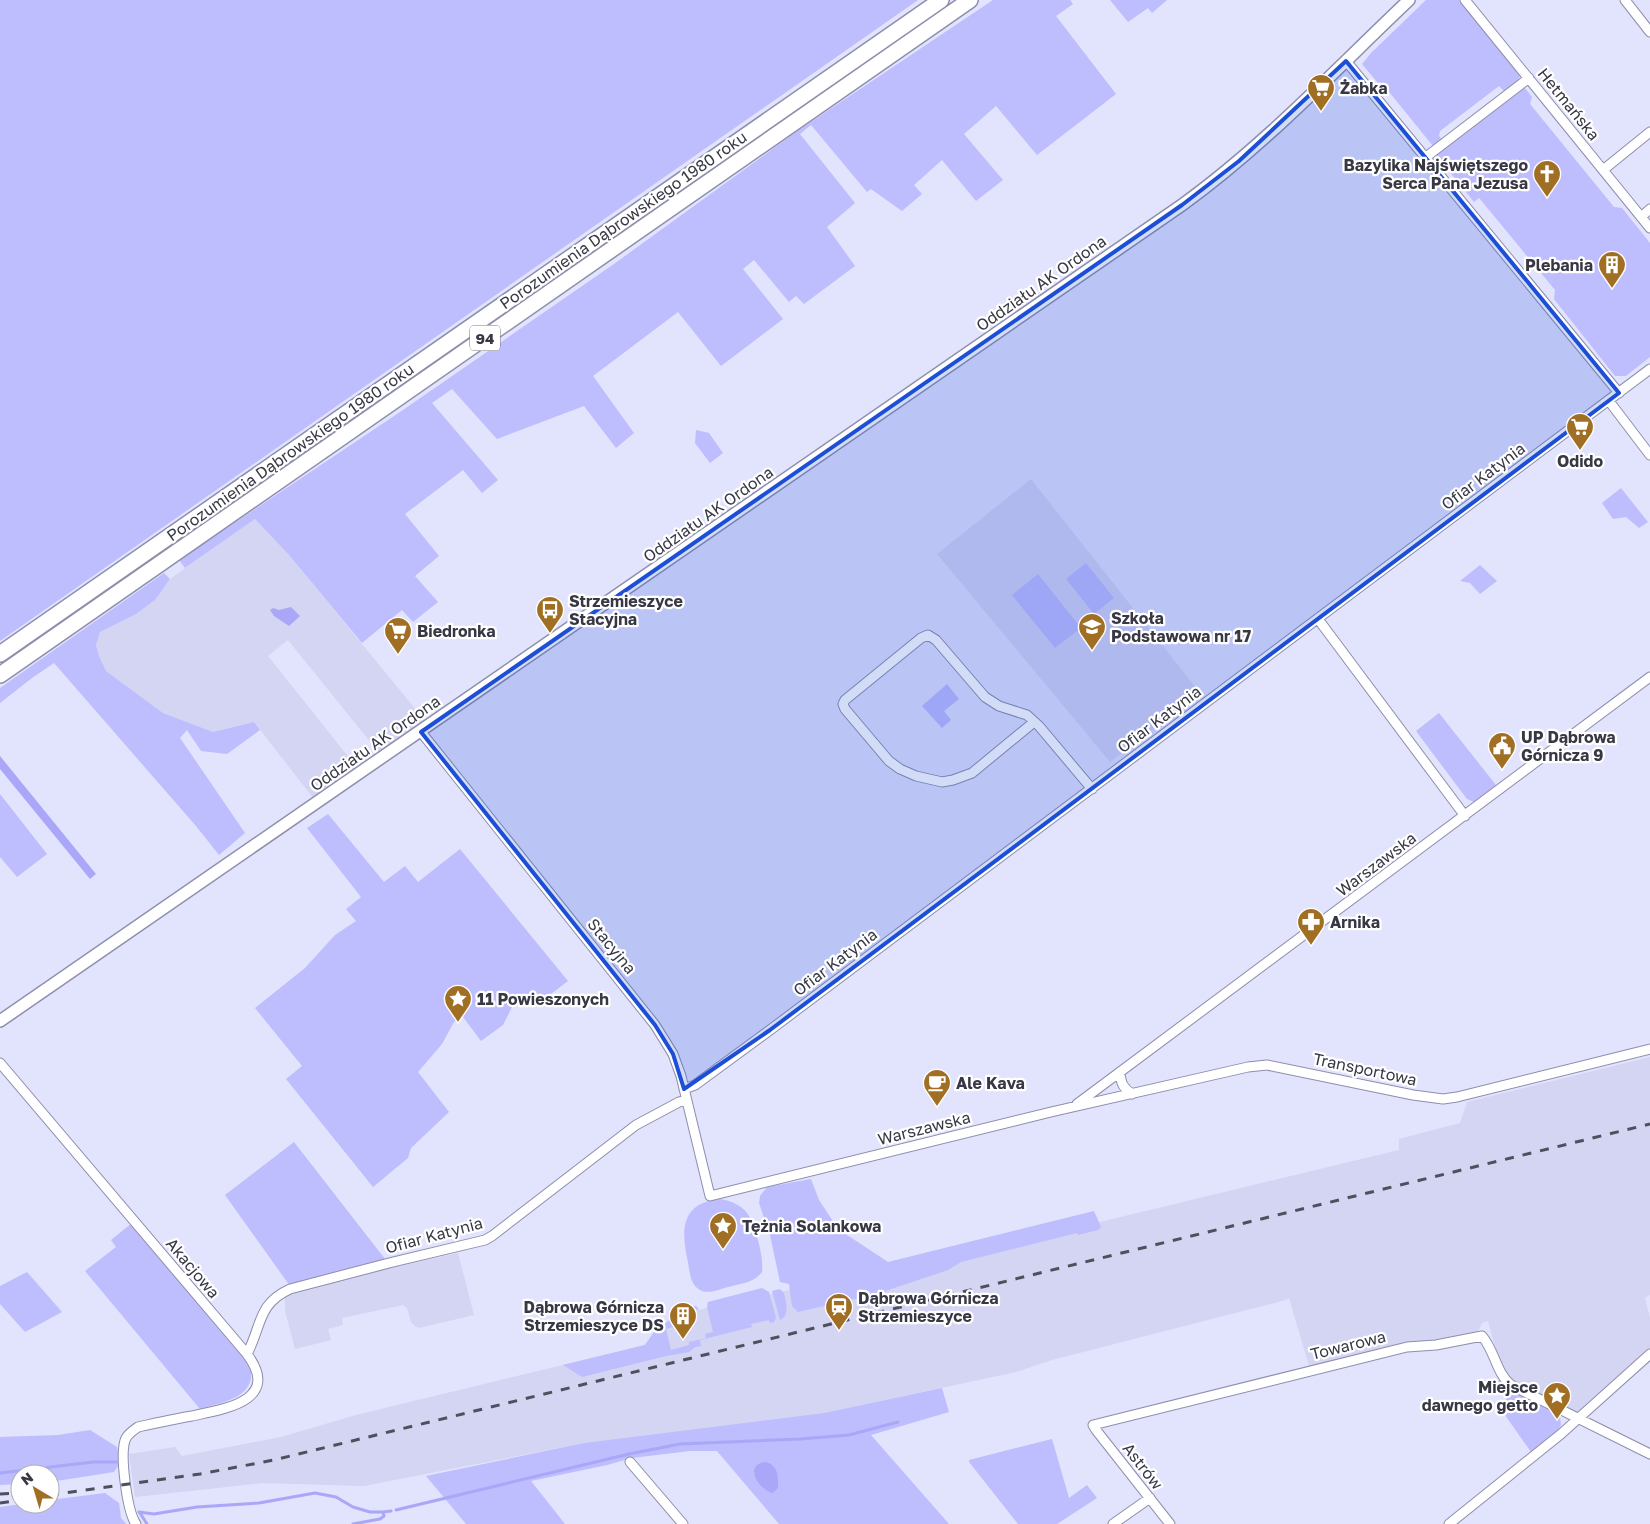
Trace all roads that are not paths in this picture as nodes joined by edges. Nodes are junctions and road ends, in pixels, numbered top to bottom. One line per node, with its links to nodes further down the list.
1 (941, 0): 20 (main road, Porozumienia Dąbrowskiego 1980 roku / 94)
2 (970, 0): 21 (main road, Porozumienia Dąbrowskiego 1980 roku / 94)
3 (1409, 0): 7 (street, Oddziału AK Ordona)
4 (1465, 0): 8 (street, Hetmańska)
5 (1625, 0): 6 (street)
6 (1650, 32)
7 (1346, 60): 10 (street); 24 (street, Oddziału AK Ordona)
8 (1529, 78): 10 (street); 11 (street, Hetmańska)
9 (1650, 132): 11 (street)
10 (1426, 157): 16 (street)
11 (1603, 170): 13 (street, Hetmańska)
12 (1650, 209): 13 (street)
13 (1641, 216): 14 (street, Hetmańska)
14 (1650, 228)
15 (1650, 369): 16 (street, Ofiar Katynia)
16 (1619, 393): 17 (street, Ofiar Katynia)
17 (1609, 401): 18 (street); 19 (street, Ofiar Katynia)
18 (1650, 455)
19 (1318, 619): 25 (street, Ofiar Katynia); 26 (street)
20 (0, 654)
21 (0, 676)
22 (1650, 677): 26 (street, Warszawska)
23 (1034, 722): 23 (street); 25 (street)
24 (421, 732): 27 (street, Oddziału AK Ordona); 31 (street, Stacyjna)
25 (1092, 789): 31 (street, Ofiar Katynia)
26 (1465, 816): 30 (street, Warszawska)
27 (0, 1021)
28 (1650, 1049): 32 (street, Transportowa)
29 (0, 1063): 36 (street, Akacjowa)
30 (1120, 1073): 32 (street); 34 (street, Warszawska)
31 (684, 1089): 33 (street, Stacyjna)
32 (1132, 1094): 34 (street, Transportowa)
33 (686, 1100): 35 (street, Stacyjna); 36 (street, Ofiar Katynia)
34 (1073, 1107): 35 (street, Warszawska)
35 (726, 1192)
36 (247, 1354): 43 (street, Akacjowa)
37 (1650, 1354): 38 (street)
38 (1578, 1418): 39 (street, Towarowa); 40 (street); 47 (street)
39 (1093, 1425): 42 (street, Astrów)
40 (1650, 1454)
41 (630, 1462): 44 (street)
42 (1150, 1498): 45 (street); 46 (street, Astrów)
43 (136, 1524)
44 (683, 1524)
45 (1113, 1524)
46 (1170, 1524)
47 (1449, 1524)

